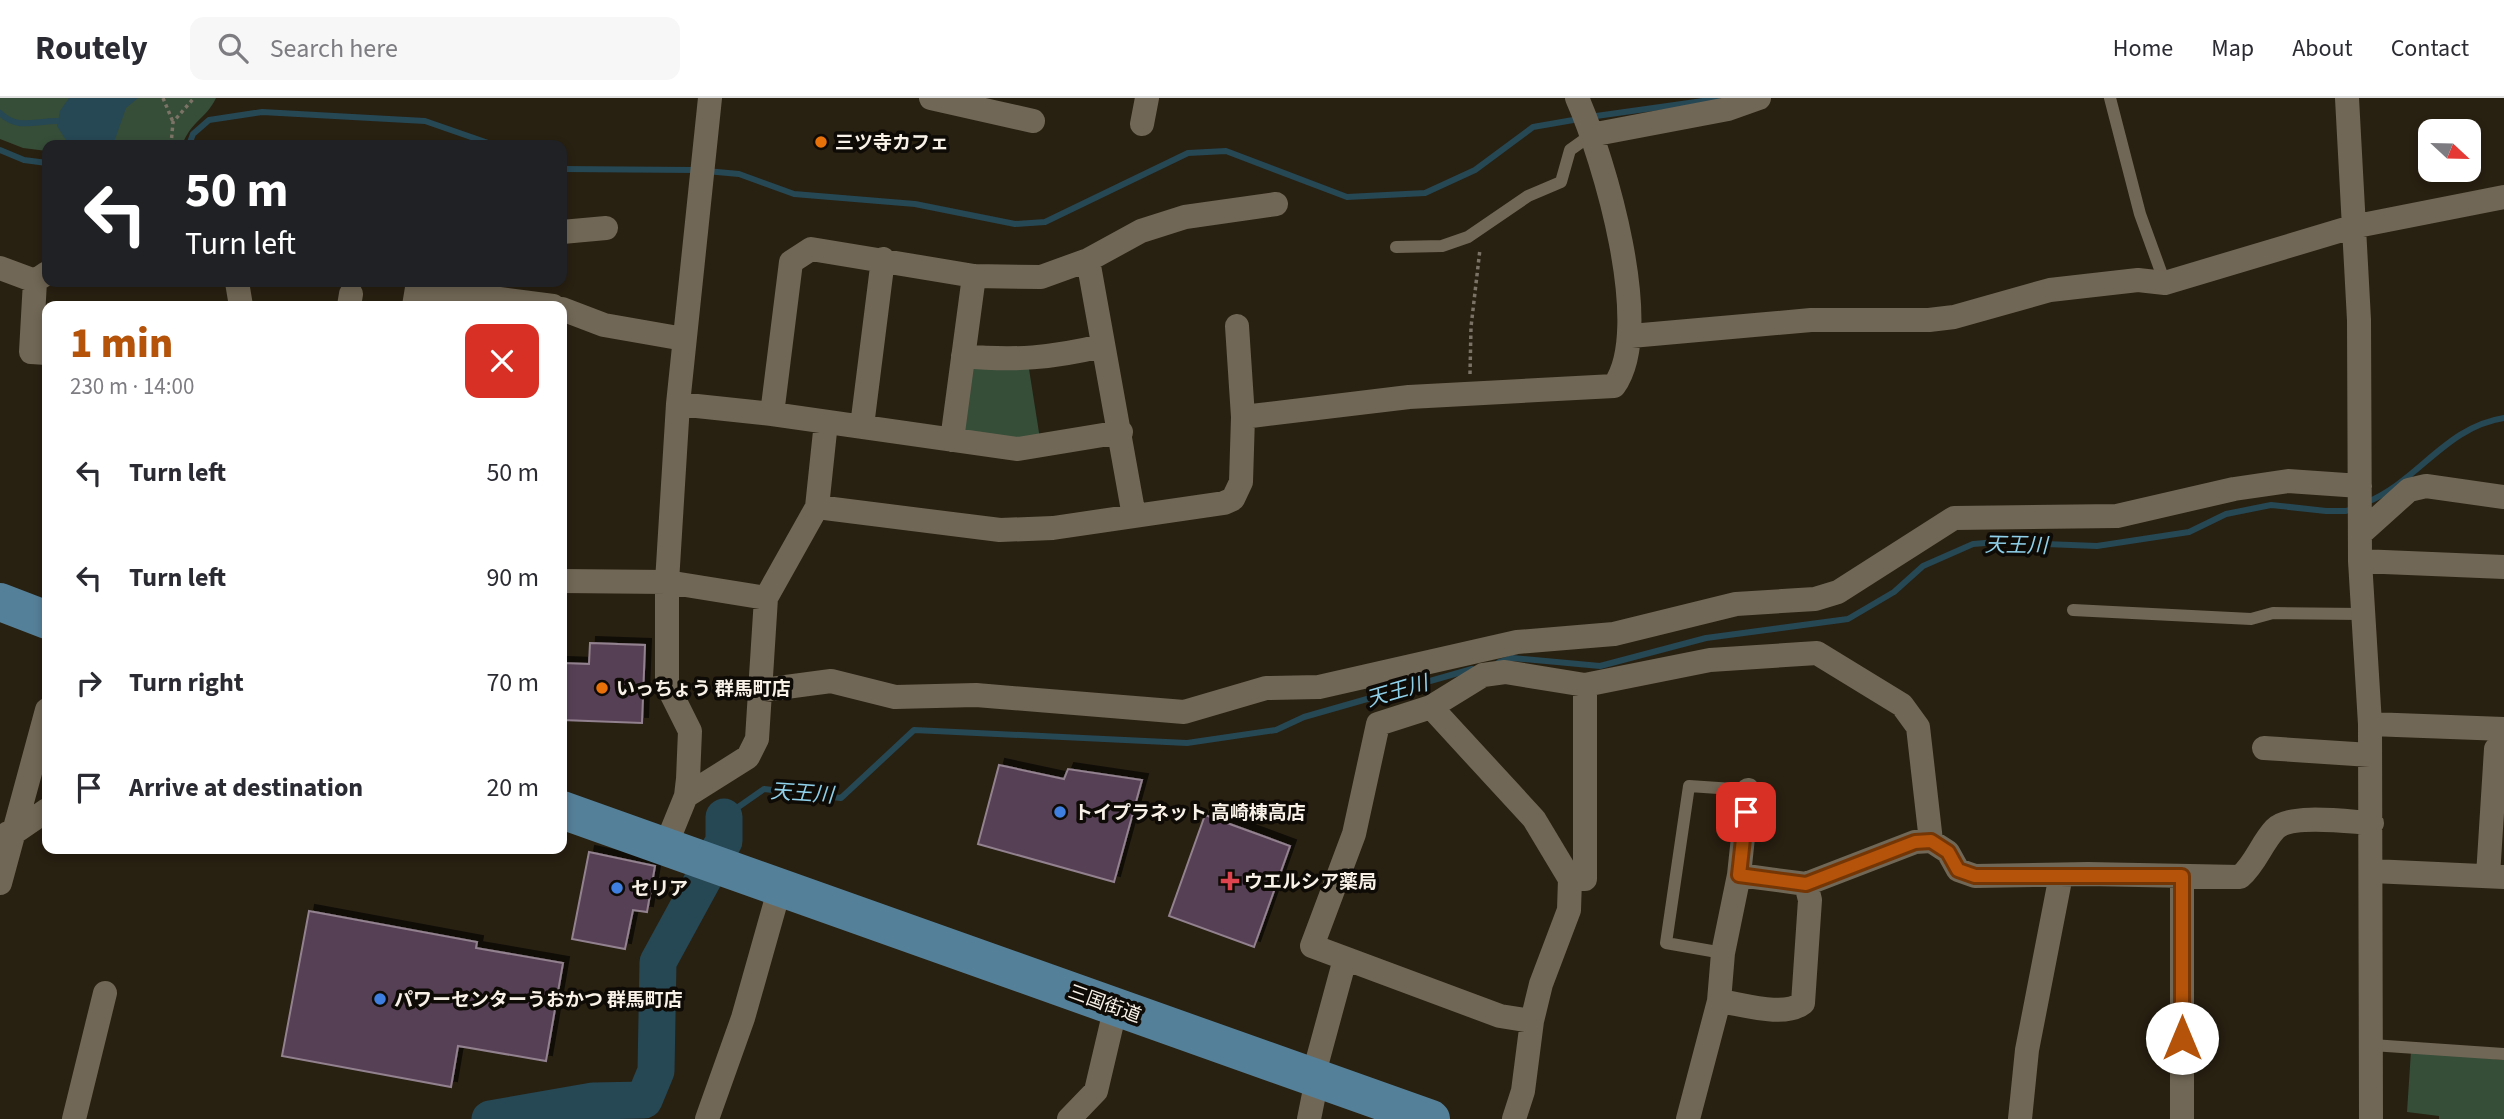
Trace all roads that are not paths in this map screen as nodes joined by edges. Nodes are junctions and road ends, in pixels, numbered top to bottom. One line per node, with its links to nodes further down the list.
1 (710, 98): 28 (street)
2 (931, 98): 8 (street)
3 (1147, 98): 9 (street)
4 (1577, 98): 10 (street)
5 (1759, 98): 10 (street)
6 (2110, 98): 22 (lane)
7 (2347, 98): 13 (street)
8 (1033, 121)
9 (1142, 124)
10 (1591, 135): 16 (lane); 27 (street)
11 (2504, 197): 13 (street)
12 (1276, 204): 18 (street)
13 (2352, 227): 22 (street); 39 (street)
14 (606, 228): 15 (street)
15 (567, 232)
16 (1396, 247)
17 (883, 259): 20 (street); 33 (street); 36 (street)
18 (1088, 260): 20 (street); 29 (street)
19 (0, 268): 21 (street)
20 (974, 276): 31 (street)
21 (41, 277): 30 (street)
22 (2165, 283): 27 (street)
23 (415, 301): 24 (street)
24 (515, 301)
25 (567, 311): 28 (street)
26 (1237, 326): 34 (street)
27 (1631, 336): 34 (street)
28 (684, 339): 32 (street)
29 (1102, 346): 31 (street); 37 (street)
30 (42, 353)
31 (962, 356): 38 (street)
32 (678, 404): 33 (street); 47 (street)
33 (772, 414): 35 (street)
34 (1243, 417): 42 (street)
35 (826, 422): 36 (street); 41 (street)
36 (862, 426): 38 (street)
37 (1121, 432): 38 (street); 42 (street)
38 (952, 440)
39 (2360, 486): 43 (street); 54 (street)
40 (2504, 498): 43 (street)
41 (817, 506): 42 (street); 48 (street)
42 (1134, 516)
43 (2360, 534): 44 (street)
44 (2360, 561): 45 (street); 51 (street)
45 (2504, 567)
46 (567, 581): 47 (street)
47 (667, 582): 48 (street); 62 (street)
48 (766, 598): 54 (street)
49 (0, 602): 52 (main road)
50 (2073, 610): 51 (lane)
51 (2362, 614): 56 (street)
52 (42, 618)
53 (1586, 685): 55 (street); 67 (street); 74 (street)
54 (763, 690): 62 (street)
55 (1431, 707): 74 (street); 79 (street)
56 (2370, 724): 58 (street); 60 (street)
57 (42, 725): 66 (street)
58 (2500, 739): 73 (street)
59 (2264, 748): 60 (street)
60 (2370, 755): 65 (street)
61 (1748, 790): 70 (street); 78 (lane)
62 (686, 796): 68 (street)
63 (567, 812): 68 (main road)
64 (42, 813): 66 (street)
65 (2372, 823): 69 (street); 72 (street)
66 (6, 833): 75 (street)
67 (1931, 841): 71 (street); 76 (street)
68 (666, 845): 77 (main road, 三国街道)
69 (2372, 871): 73 (street); 84 (street)
70 (1739, 875): 76 (street); 78 (street)
71 (2061, 875): 72 (street); 94 (street)
72 (2182, 876): 95 (street)
73 (2496, 876)
74 (1570, 879): 83 (street)
75 (0, 883)
76 (1806, 884): 81 (street)
77 (780, 887): 82 (main road, 三国街道); 88 (street)
78 (1723, 953): 81 (street)
79 (1345, 959): 83 (street); 86 (street)
80 (105, 993): 87 (street)
81 (1719, 1001): 93 (street)
82 (1116, 1006): 86 (main road, 三国街道); 89 (street)
83 (1532, 1021): 92 (street)
84 (2372, 1045): 85 (lane); 96 (street)
85 (2504, 1054)
86 (1315, 1078): 90 (street); 91 (main road, 三国街道)
87 (74, 1119)
88 (707, 1119)
89 (1069, 1119)
90 (1309, 1119)
91 (1431, 1119)
92 (1514, 1119)
93 (1688, 1119)
94 (2020, 1119)
95 (2182, 1119)
96 (2371, 1119)

